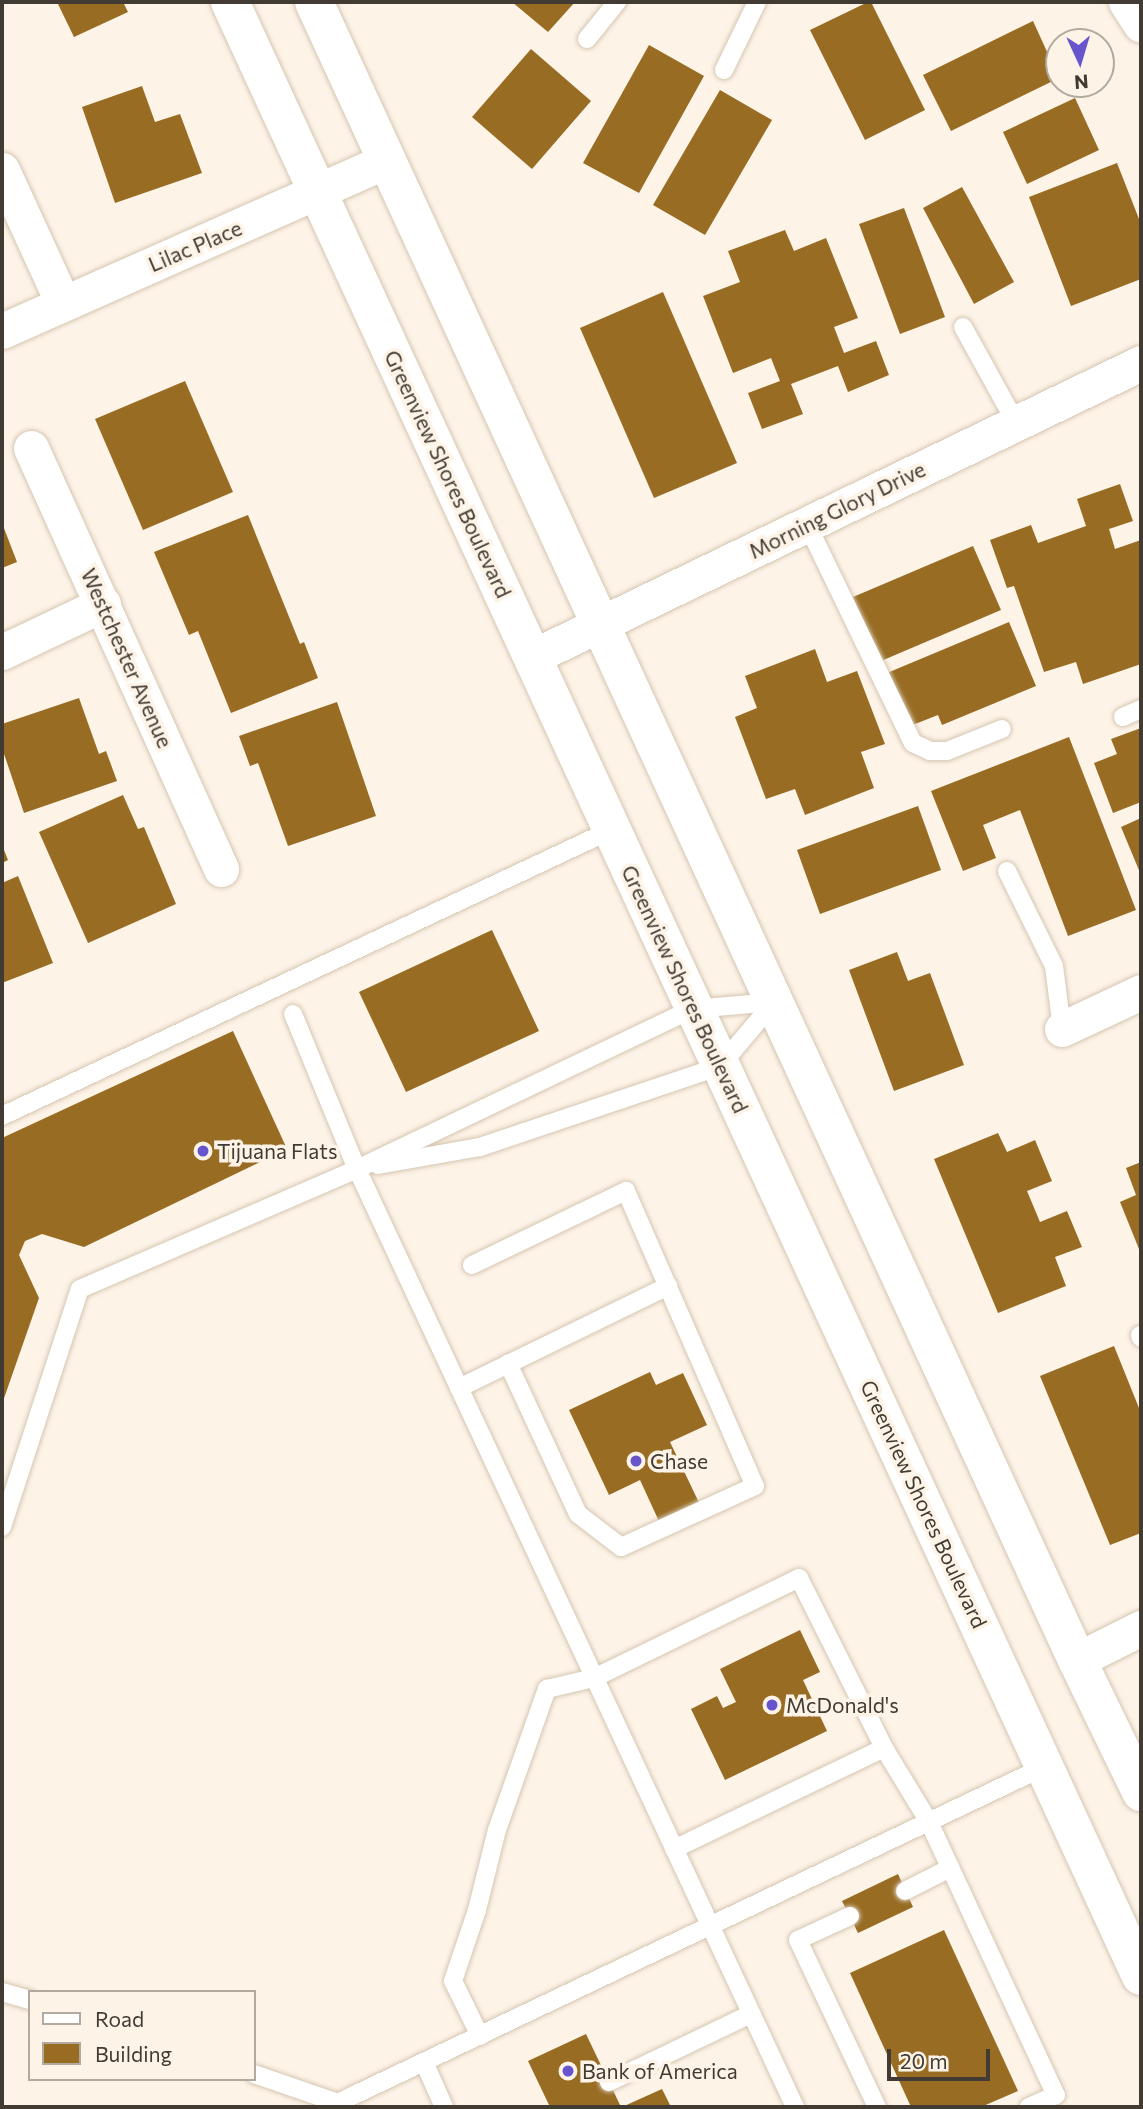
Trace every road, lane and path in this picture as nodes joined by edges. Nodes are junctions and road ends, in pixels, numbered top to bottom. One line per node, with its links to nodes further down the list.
1 (230, 2): 11 (street, Greenview Shores Boulevard)
2 (314, 2): 9 (street)
3 (617, 2): 7 (lane)
4 (757, 2): 8 (lane)
5 (1126, 2): 6 (street)
6 (1141, 25)
7 (587, 39)
8 (724, 70)
9 (388, 160): 11 (street, Lilac Place); 20 (street)
10 (2, 170): 12 (street)
11 (319, 193): 12 (street, Lilac Place); 22 (street, Greenview Shores Boulevard)
12 (63, 303): 14 (street, Lilac Place)
13 (963, 327): 16 (lane)
14 (2, 331)
15 (1141, 363): 16 (street, Morning Glory Drive)
16 (1016, 423): 18 (street, Morning Glory Drive)
17 (31, 448): 19 (street, Westchester Avenue)
18 (807, 524): 20 (street, Morning Glory Drive); 25 (lane)
19 (103, 604): 21 (street); 27 (street, Westchester Avenue)
20 (601, 624): 22 (street, Morning Glory Drive); 30 (street)
21 (2, 652)
22 (532, 657): 26 (street, Greenview Shores Boulevard)
23 (1141, 709): 24 (lane)
24 (1123, 717)
25 (1002, 729)
26 (611, 830): 31 (street, Greenview Shores Boulevard); 35 (lane)
27 (221, 869)
28 (1007, 872): 33 (lane)
29 (1141, 992): 33 (street)
30 (774, 1002): 31 (lane); 34 (lane); 43 (street)
31 (693, 1009): 34 (street, Greenview Shores Boulevard); 36 (lane)
32 (293, 1014): 36 (lane)
33 (1062, 1029)
34 (720, 1066): 36 (lane); 46 (street, Greenview Shores Boulevard)
35 (2, 1116)
36 (357, 1169): 40 (lane); 41 (lane)
37 (472, 1265): 38 (lane)
38 (668, 1286): 39 (lane); 39 (lane)
39 (508, 1363): 40 (lane)
40 (459, 1388): 44 (lane)
41 (2, 1527)
42 (1141, 1628): 43 (street)
43 (1077, 1660): 47 (street)
44 (594, 1678): 45 (lane); 49 (lane); 58 (lane)
45 (884, 1748): 48 (lane); 49 (lane)
46 (1046, 1766): 48 (lane); 54 (street, Greenview Shores Boulevard)
47 (1141, 1792)
48 (929, 1822): 50 (lane); 53 (lane)
49 (674, 1849): 53 (lane)
50 (950, 1868): 51 (lane); 66 (lane)
51 (905, 1891)
52 (850, 1916): 65 (lane)
53 (711, 1927): 57 (lane); 58 (lane)
54 (1141, 1976)
55 (2, 1992): 56 (lane)
56 (28, 1999)
57 (751, 2014): 61 (lane); 64 (lane)
58 (480, 2036): 59 (lane)
59 (424, 2062): 62 (lane); 63 (lane)
60 (256, 2075): 62 (lane)
61 (608, 2082)
62 (335, 2106)
63 (444, 2107)
64 (795, 2107)
65 (877, 2107)
66 (1029, 2107)

